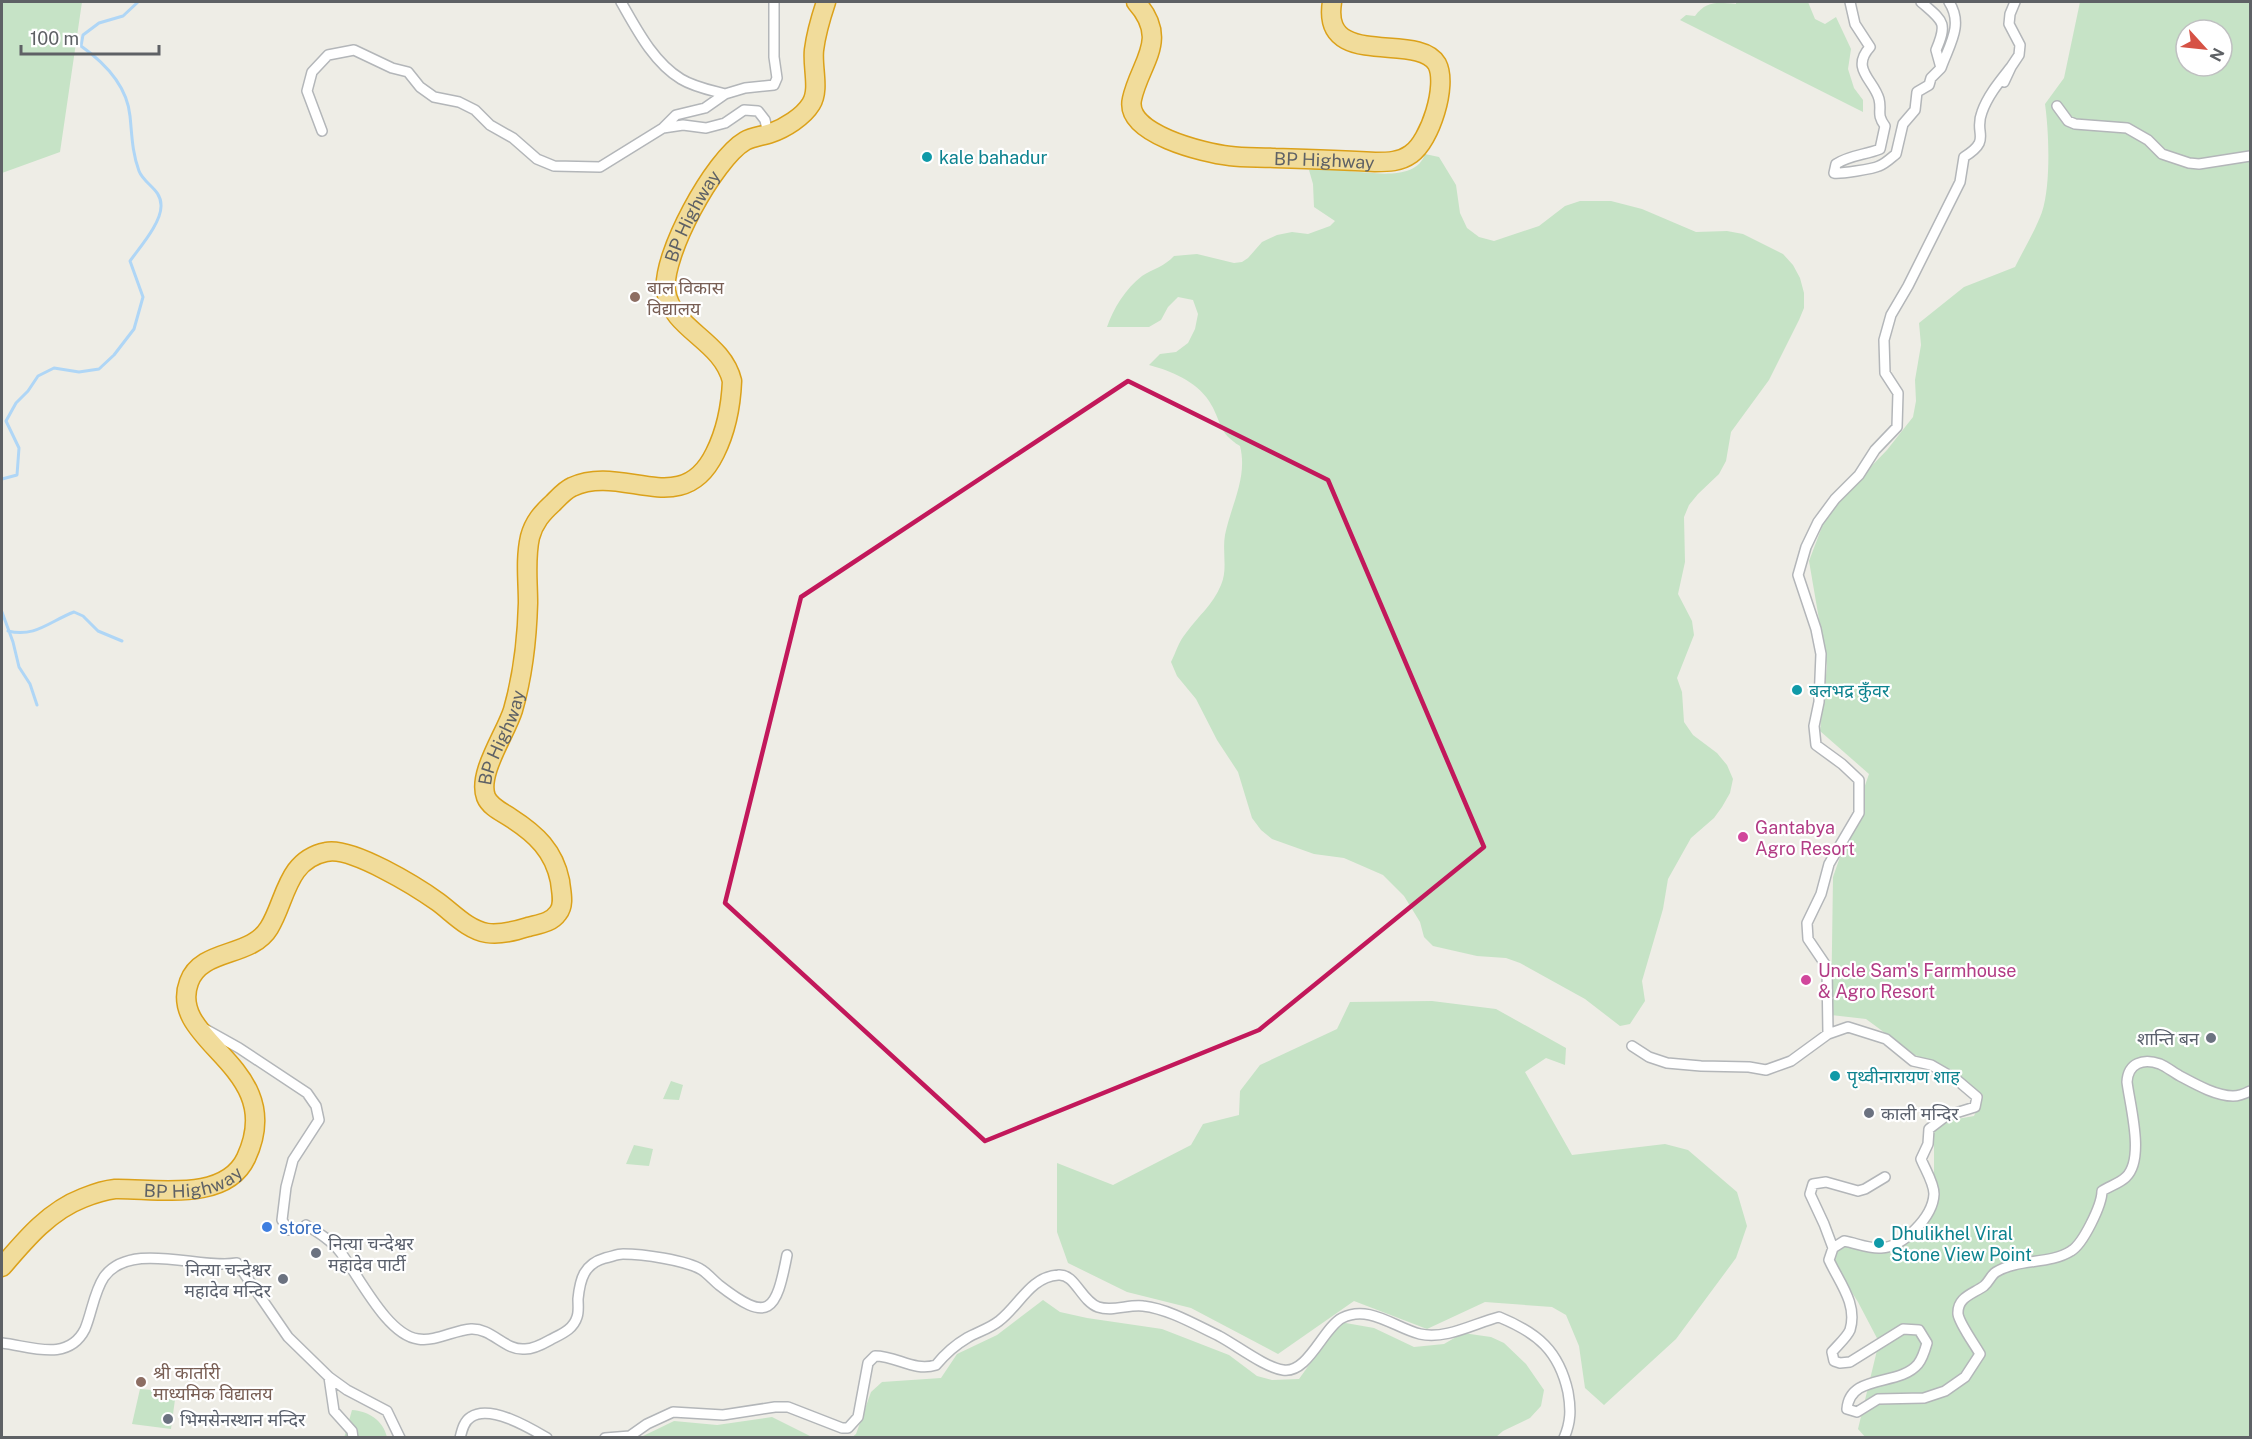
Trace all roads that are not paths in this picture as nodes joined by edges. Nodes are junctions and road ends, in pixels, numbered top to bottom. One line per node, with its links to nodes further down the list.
1 (621, 2): 15 (street)
2 (774, 2): 11 (street)
3 (779, 2): 11 (street)
4 (826, 2): 19 (highway, BP Highway)
5 (1136, 2): 6 (highway, BP Highway)
6 (1332, 2)
7 (1850, 2): 13 (street)
8 (1921, 2): 13 (street)
9 (1950, 2): 13 (street)
10 (2015, 2): 12 (street)
11 (774, 57): 15 (street)
12 (2011, 67): 14 (street); 22 (street)
13 (1941, 68)
14 (2004, 82)
15 (725, 94): 17 (street)
16 (2057, 106): 20 (street)
17 (663, 128): 18 (street); 19 (street)
18 (322, 131)
19 (768, 134): 21 (highway, BP Highway)
20 (2250, 156)
21 (195, 1023): 27 (street); 30 (highway, BP Highway)
22 (1828, 1034): 23 (street); 28 (street)
23 (1632, 1046)
24 (2250, 1091): 28 (street)
25 (1885, 1177): 28 (street)
26 (306, 1225): 29 (street)
27 (288, 1230)
28 (1833, 1248)
29 (787, 1255)
30 (2, 1267)
31 (2, 1343): 32 (street)
32 (329, 1377): 33 (street); 34 (street)
33 (353, 1437)
34 (400, 1437)
35 (460, 1437): 36 (street)
36 (547, 1437)
37 (605, 1437): 38 (street)
38 (1564, 1437)

